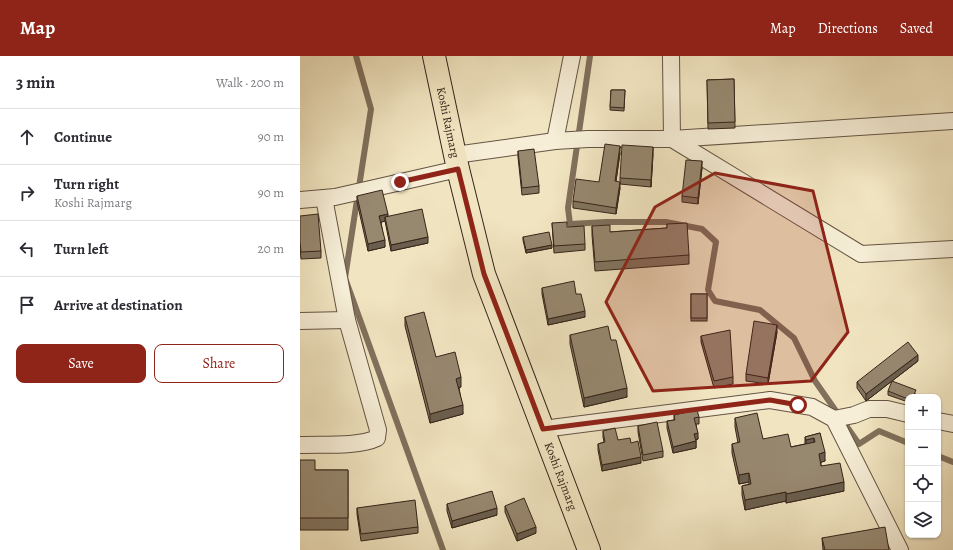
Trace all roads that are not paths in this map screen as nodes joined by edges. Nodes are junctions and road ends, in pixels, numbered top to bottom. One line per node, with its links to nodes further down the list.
1 (434, 56): 7 (main road, Koshi Rajmarg)
2 (572, 56): 6 (street)
3 (671, 56): 5 (street)
4 (953, 120): 5 (street)
5 (672, 139): 6 (street); 10 (street)
6 (562, 141): 7 (street)
7 (456, 162): 8 (street); 17 (main road, Koshi Rajmarg)
8 (330, 197): 9 (street); 11 (street)
9 (300, 200)
10 (953, 249)
11 (347, 320): 12 (street); 18 (street)
12 (300, 321)
13 (905, 413): 14 (street)
14 (843, 418): 17 (street); 20 (street)
15 (941, 422): 16 (street)
16 (953, 424)
17 (543, 429): 19 (main road, Koshi Rajmarg)
18 (300, 445)
19 (589, 550)
20 (900, 550)

